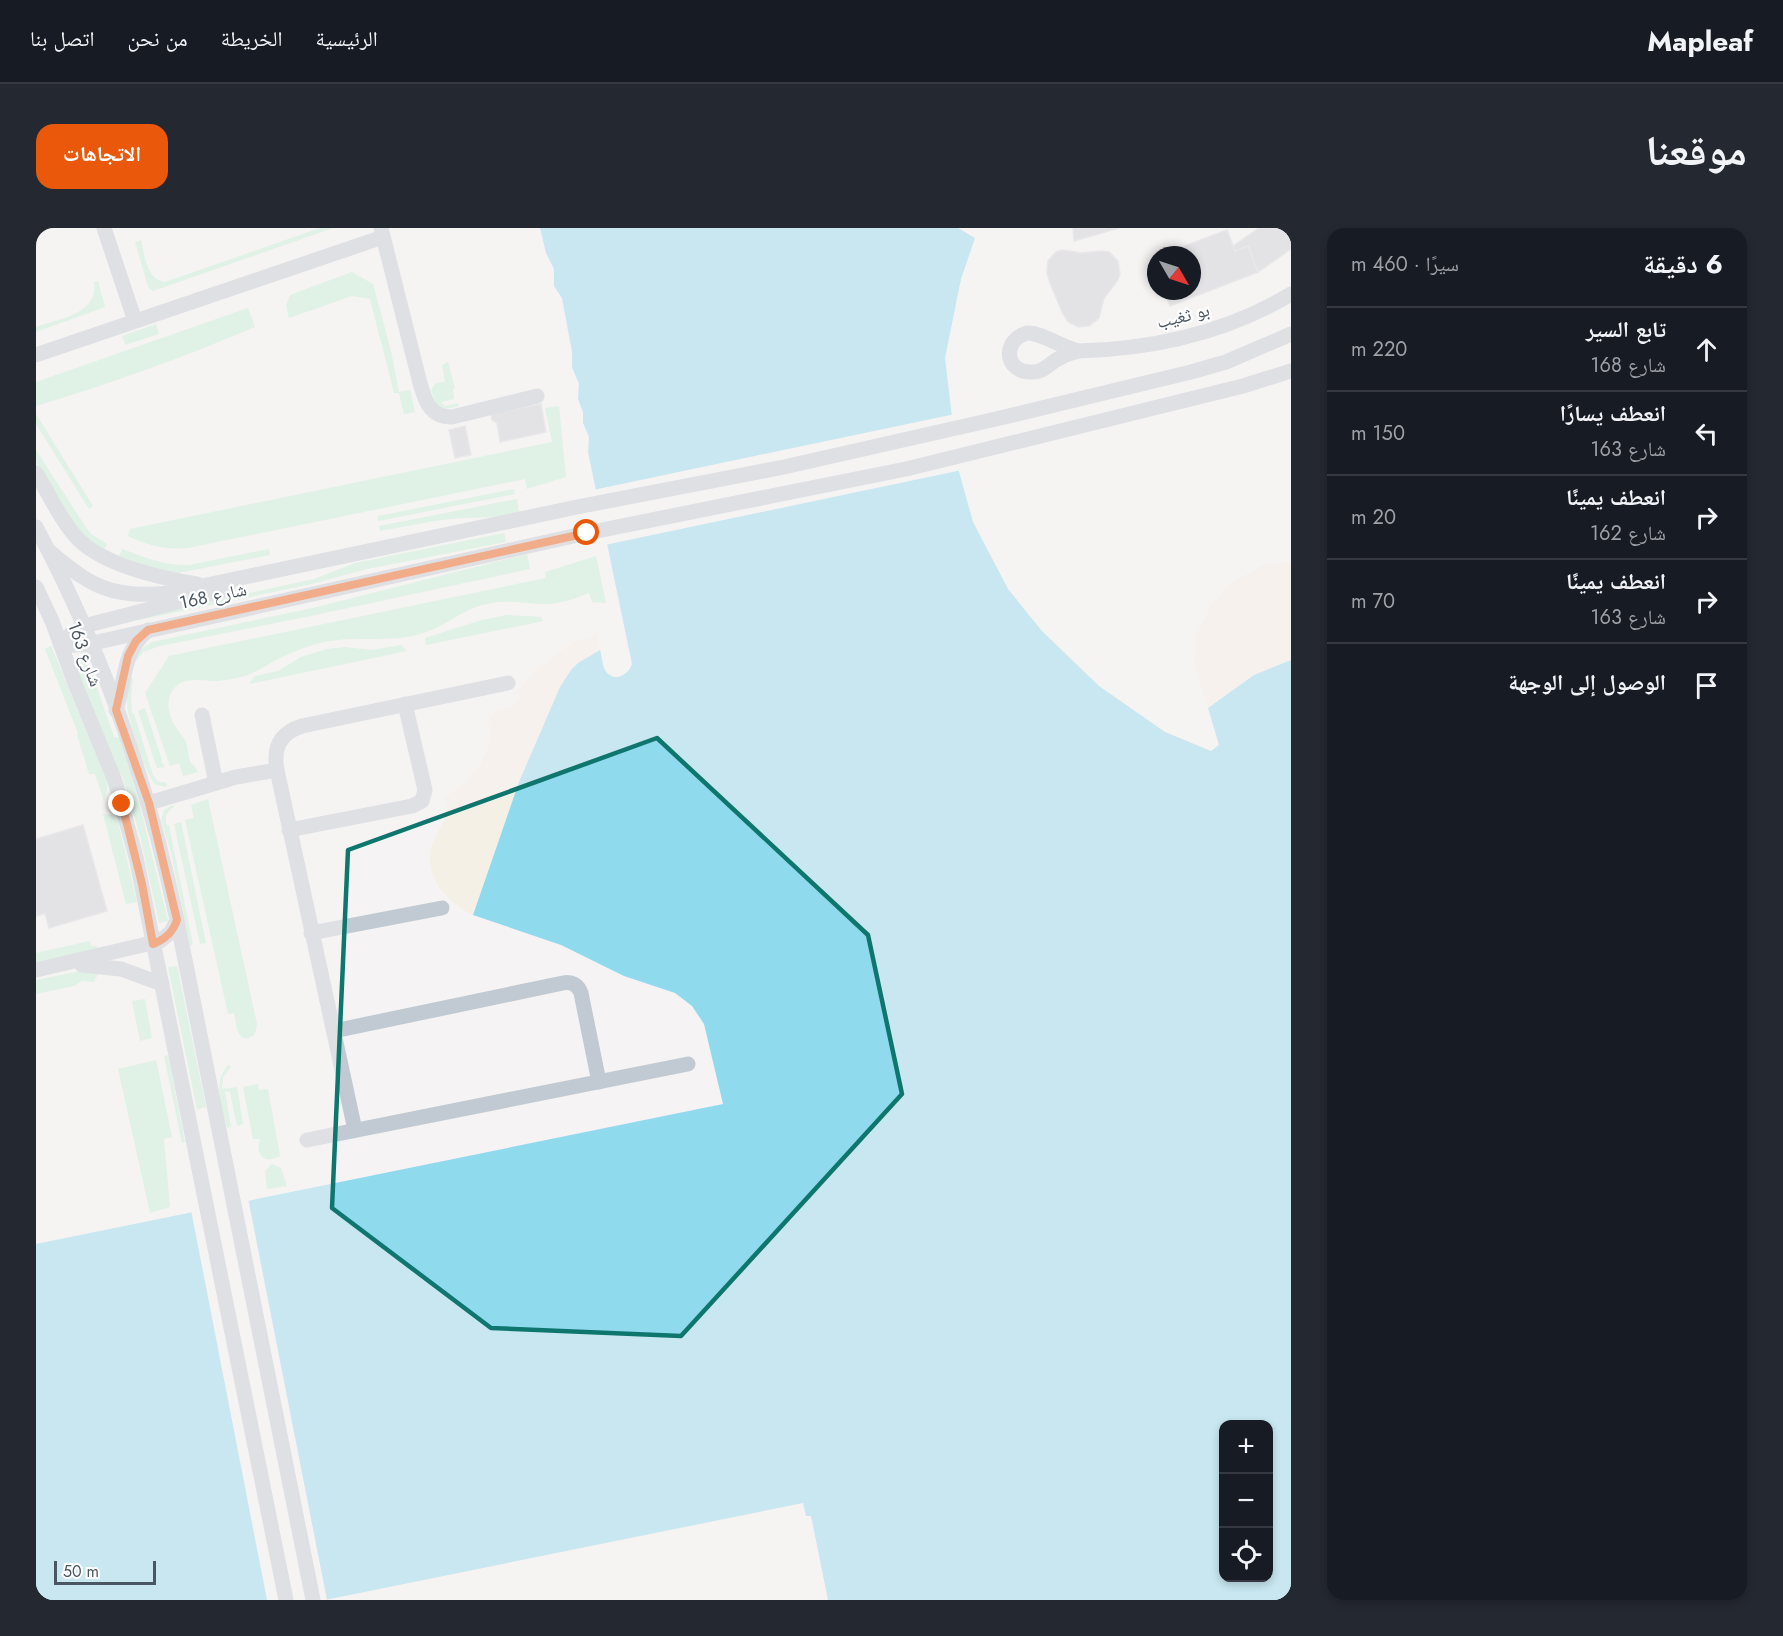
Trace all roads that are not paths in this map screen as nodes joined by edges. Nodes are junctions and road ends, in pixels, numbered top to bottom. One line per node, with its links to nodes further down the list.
1 (104, 228): 4 (street)
2 (382, 232): 4 (street); 9 (street)
3 (1291, 294): 6 (street, بو ثغيب)
4 (135, 321): 7 (street)
5 (1291, 334): 13 (street, شارع 168)
6 (1078, 351)
7 (36, 355)
8 (1291, 371): 17 (street, شارع 168)
9 (537, 396)
10 (36, 473): 14 (street)
11 (36, 527): 12 (street, شارع 163)
12 (49, 551): 14 (street, شارع 168); 16 (street, شارع 163)
13 (263, 572): 14 (street, شارع 168); 16 (street, شارع 168)
14 (203, 585)
15 (36, 586): 19 (street, شارع 163)
16 (84, 626): 18 (street, شارع 163); 19 (street, شارع 168)
17 (148, 630): 18 (street, شارع 168); 22 (street, شارع 163)
18 (91, 643): 19 (street, شارع 168); 22 (street, شارع 163)
19 (61, 645): 31 (street, شارع 163)
20 (508, 683): 21 (street)
21 (405, 704): 24 (street); 27 (street)
22 (116, 710): 26 (street, شارع 163)
23 (202, 715): 25 (street)
24 (277, 770): 25 (street); 27 (street)
25 (216, 783): 26 (street)
26 (149, 803): 29 (street, شارع 163)
27 (289, 830): 30 (street)
28 (442, 908): 30 (street)
29 (177, 920): 31 (street); 41 (street, شارع 163)
30 (311, 933): 35 (street)
31 (153, 944): 32 (street); 34 (street, شارع 163)
32 (61, 964): 33 (street); 34 (street)
33 (36, 970)
34 (162, 984): 40 (street, شارع 163)
35 (334, 1031): 37 (street); 38 (street)
36 (688, 1064): 37 (street)
37 (598, 1082): 38 (street)
38 (355, 1130): 39 (street)
39 (307, 1140)
40 (286, 1600)
41 (313, 1600)

